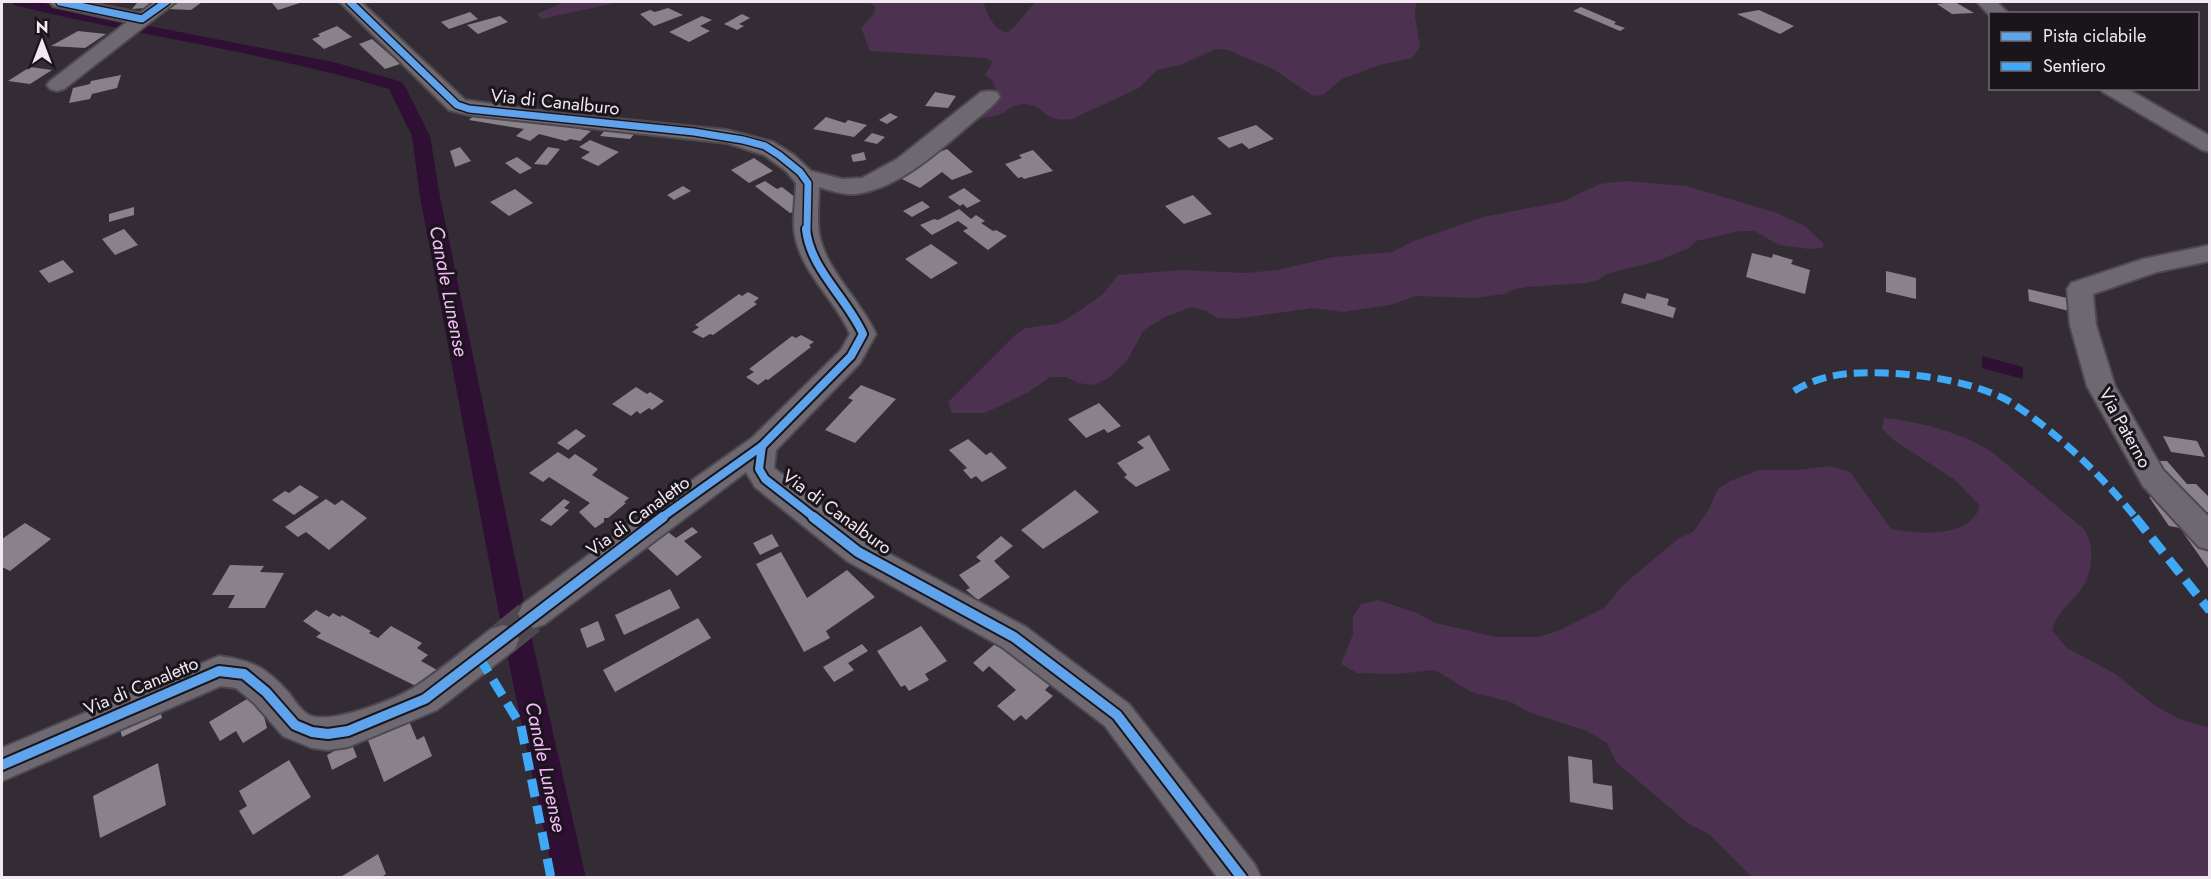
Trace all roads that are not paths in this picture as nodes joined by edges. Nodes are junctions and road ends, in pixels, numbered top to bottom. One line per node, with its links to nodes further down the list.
1 (60, 2): 6 (street)
2 (166, 2): 6 (street)
3 (350, 2): 11 (street, Via di Canalburo)
4 (1986, 2): 5 (street)
5 (1998, 12)
6 (134, 26): 7 (street)
7 (57, 85)
8 (2114, 90): 10 (street)
9 (989, 97): 11 (street)
10 (2210, 145)
11 (805, 177): 13 (street)
12 (2210, 252): 14 (street, Via Paterno)
13 (762, 447): 15 (street, Via di Canaletto); 18 (street, Via di Canalburo)
14 (2210, 538)
15 (534, 614)
16 (503, 639): 17 (street, Via di Canaletto)
17 (2, 765)
18 (1242, 878)

